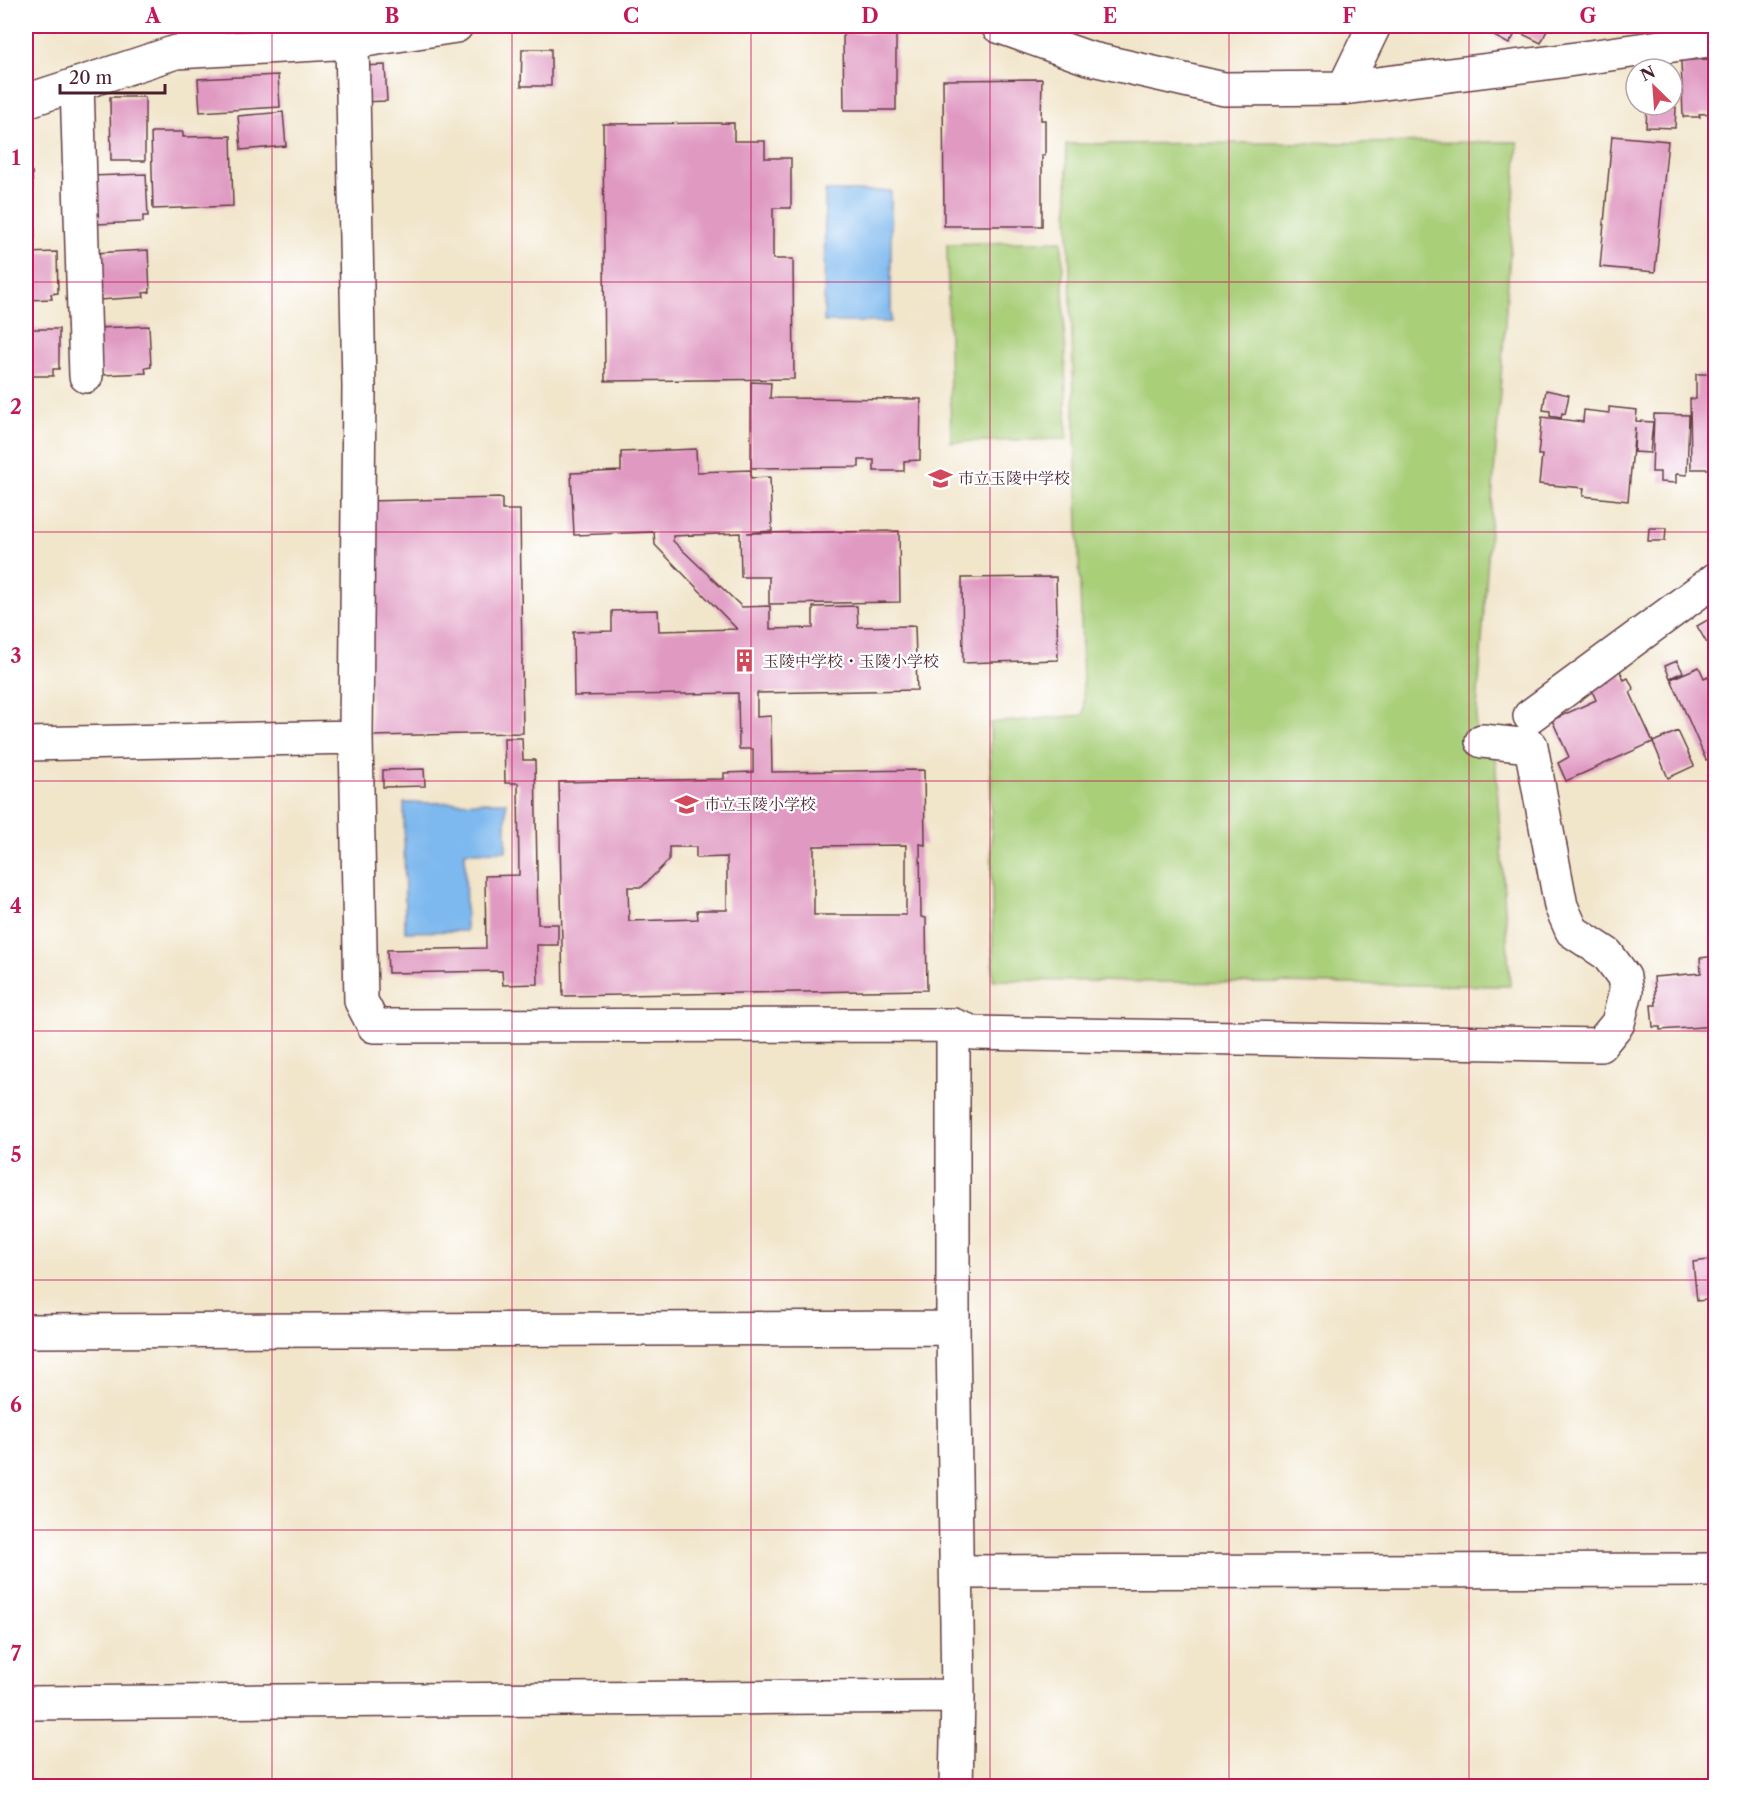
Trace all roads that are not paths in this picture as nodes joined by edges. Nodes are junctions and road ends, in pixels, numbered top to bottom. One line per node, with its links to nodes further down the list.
1 (456, 26): 5 (street)
2 (998, 26): 7 (street)
3 (1374, 26): 7 (street)
4 (1716, 39): 7 (street)
5 (352, 42): 6 (street); 12 (street)
6 (77, 84): 8 (street); 9 (street)
7 (1344, 88)
8 (26, 101)
9 (86, 376)
10 (1716, 579): 11 (street)
11 (1530, 716)
12 (356, 737): 14 (street); 15 (street)
13 (1482, 741): 15 (street)
14 (26, 744)
15 (953, 1025): 16 (street)
16 (953, 1328): 17 (street); 19 (street)
17 (26, 1330)
18 (1716, 1570): 19 (street)
19 (957, 1572): 20 (street)
20 (958, 1696): 21 (street); 22 (street)
21 (26, 1703)
22 (956, 1786)

